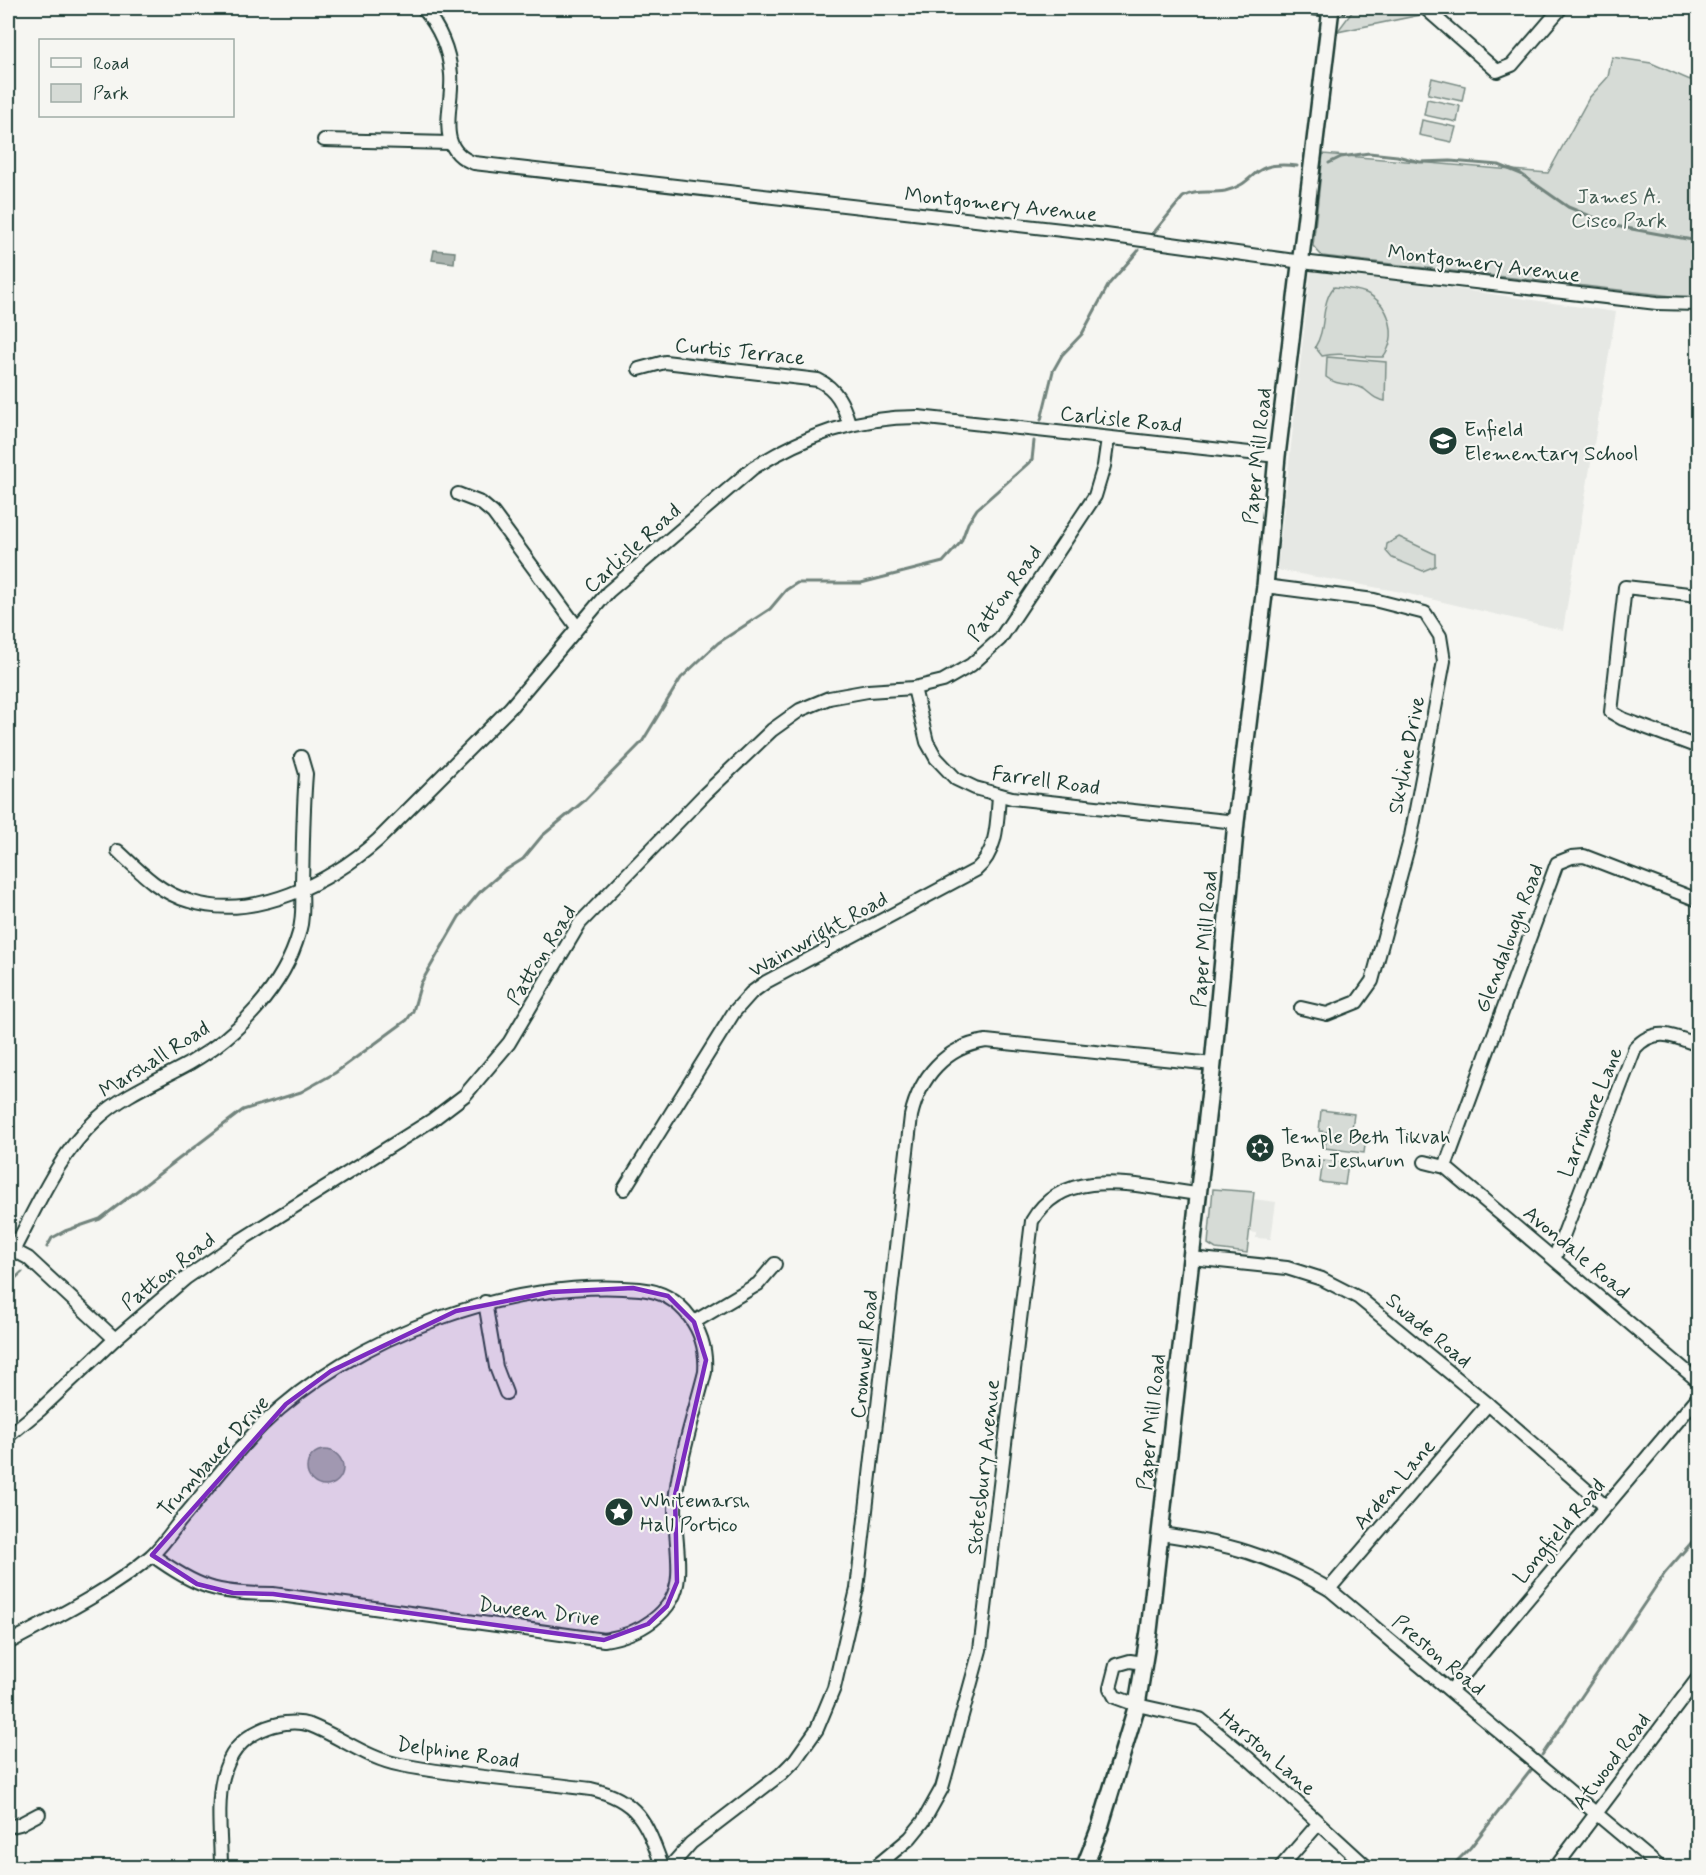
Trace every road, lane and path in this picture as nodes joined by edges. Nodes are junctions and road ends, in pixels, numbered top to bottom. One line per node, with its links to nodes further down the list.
1 (423, 8): 7 (street)
2 (1311, 8): 3 (street)
3 (1334, 8): 8 (main road, Paper Mill Road)
4 (1425, 8): 5 (street)
5 (1562, 8)
6 (324, 140): 7 (street)
7 (450, 143): 8 (street, Montgomery Avenue)
8 (1302, 261): 9 (street, Montgomery Avenue); 13 (main road, Paper Mill Road)
9 (1698, 304)
10 (639, 369): 11 (street, Curtis Terrace)
11 (849, 423): 12 (street, Carlisle Road); 17 (street, Carlisle Road)
12 (1108, 438): 13 (street, Carlisle Road); 18 (street, Patton Road)
13 (1277, 456): 15 (main road, Paper Mill Road)
14 (458, 494): 17 (street)
15 (1265, 586): 22 (main road, Paper Mill Road); 26 (street, Skyline Drive)
16 (1698, 595): 19 (street)
17 (576, 627): 24 (street, Carlisle Road)
18 (914, 688): 21 (street, Farrell Road); 39 (street, Patton Road)
19 (1698, 747)
20 (301, 757): 24 (street, Marshall Road)
21 (999, 795): 22 (street, Farrell Road); 31 (street, Wainwright Road)
22 (1236, 822): 28 (main road, Paper Mill Road)
23 (118, 852): 24 (street, Carlisle Road)
24 (302, 891): 33 (street, Marshall Road)
25 (1698, 900): 30 (street, Glendalough Road)
26 (1301, 1008)
27 (1698, 1045): 34 (street, Larrimore Lane)
28 (1213, 1064): 32 (main road, Paper Mill Road); 60 (street, Cromwell Road)
29 (1425, 1162): 30 (street, Avondale Road)
30 (1445, 1167): 34 (street, Avondale Road)
31 (624, 1189)
32 (1198, 1194): 35 (main road, Paper Mill Road); 61 (street, Stotesbury Avenue)
33 (11, 1248): 39 (street)
34 (1555, 1257): 40 (street, Avondale Road)
35 (1191, 1258): 43 (street, Swade Road); 46 (main road, Paper Mill Road)
36 (775, 1264): 38 (street)
37 (485, 1302): 38 (street, Trumbauer Drive); 41 (street); 47 (street, Trumbauer Drive)
38 (694, 1322): 47 (street, Duveen Drive)
39 (115, 1339): 44 (street, Patton Road)
40 (1698, 1381)
41 (506, 1393)
42 (1698, 1397): 45 (street, Longfield Road)
43 (1488, 1404): 45 (street, Swade Road); 48 (street, Arden Lane)
44 (8, 1436)
45 (1605, 1506): 52 (street, Longfield Road)
46 (1160, 1534): 48 (street, Preston Road); 50 (main road, Paper Mill Road)
47 (152, 1555): 49 (street, Trumbauer Drive)
48 (1329, 1588): 52 (street, Preston Road)
49 (8, 1643)
50 (1144, 1663): 53 (main road, Paper Mill Road); 53 (street, Harston Lane)
51 (1698, 1678): 54 (street, Atwood Road)
52 (1450, 1690): 54 (street, Preston Road)
53 (1137, 1705): 56 (street, Harston Lane); 62 (main road, Paper Mill Road)
54 (1596, 1813): 65 (street, Atwood Road); 66 (street, Preston Road)
55 (39, 1814): 57 (street)
56 (1319, 1823): 63 (street); 64 (street, Harston Lane)
57 (8, 1827)
58 (221, 1868): 59 (street, Delphine Road)
59 (663, 1868)
60 (669, 1868)
61 (874, 1868)
62 (1084, 1868)
63 (1280, 1868)
64 (1368, 1868)
65 (1555, 1868)
66 (1661, 1868)

